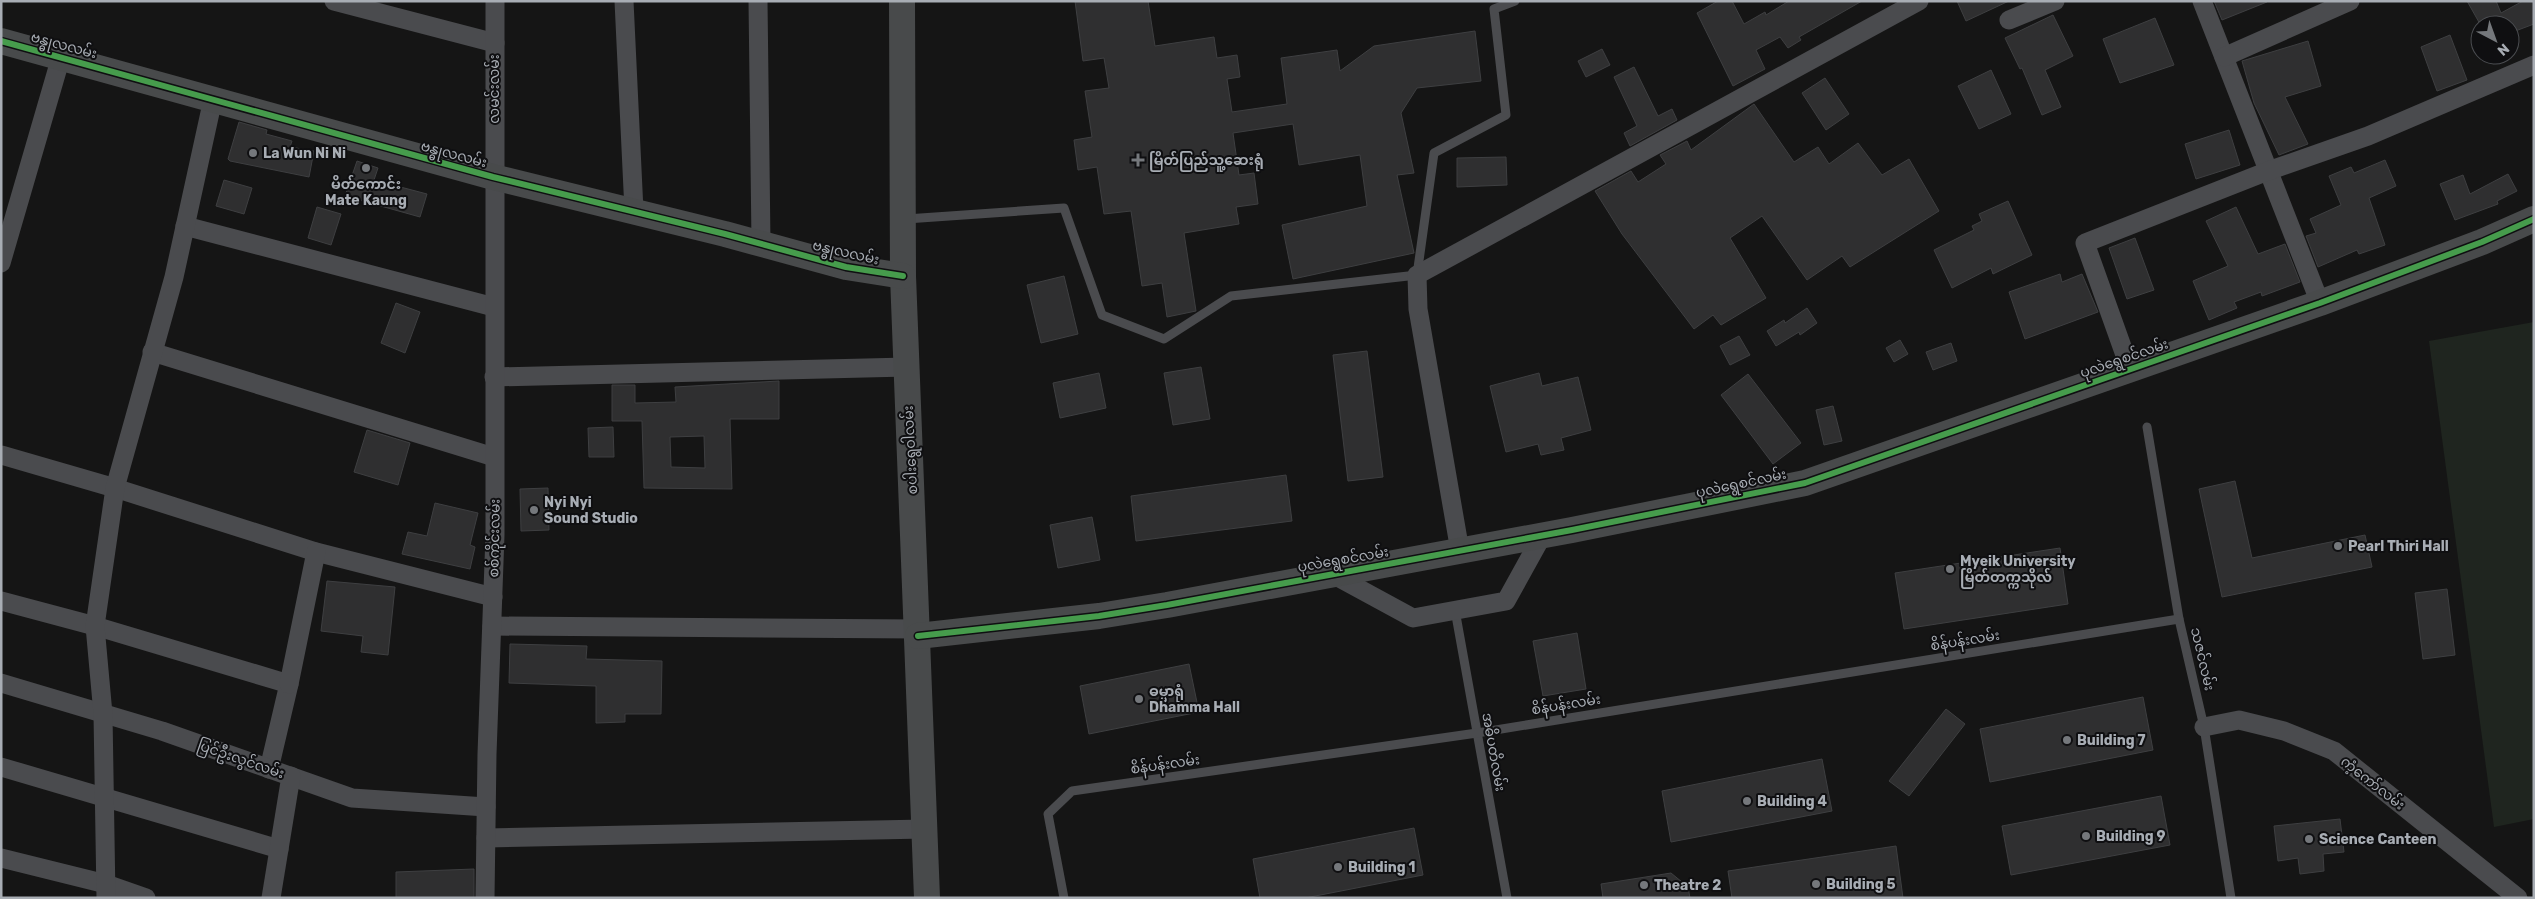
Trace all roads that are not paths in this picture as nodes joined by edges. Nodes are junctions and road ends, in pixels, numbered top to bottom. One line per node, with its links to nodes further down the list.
1 (334, 1): 13 (street)
2 (495, 1): 13 (street, လမင်းလမ်း)
3 (624, 1): 20 (street)
4 (758, 1): 24 (street)
5 (902, 1): 21 (street, စပါးရွေဝါလမ်း)
6 (1515, 1): 26 (lane)
7 (1919, 1): 26 (street)
8 (2055, 1): 11 (street)
9 (2202, 1): 15 (street)
10 (2350, 1): 15 (street)
11 (2009, 20)
12 (1, 41): 14 (street, ဗန္ဓုလလမ်း)
13 (494, 43): 19 (street, လမင်းလမ်း)
14 (61, 57): 17 (street, ဗန္ဓုလလမ်း); 25 (street)
15 (2224, 57): 18 (street)
16 (2534, 65): 18 (street)
17 (213, 99): 19 (street, ဗန္ဓုလလမ်း); 23 (street)
18 (2268, 171): 28 (street); 32 (street)
19 (493, 177): 20 (street, ဗန္ဓုလလမ်း); 29 (street, စစ်ကိုင်းလမ်း)
20 (634, 211): 24 (street, ဗန္ဓုလလမ်း)
21 (903, 219): 26 (lane); 27 (street, စပါးရွေဝါလမ်း)
22 (2534, 219): 28 (street, ပုလဲရွေစင်လမ်း)
23 (185, 226): 29 (street); 30 (street)
24 (761, 243): 27 (street, ဗန္ဓုလလမ်း)
25 (1, 263)
26 (1417, 275): 39 (street)
27 (903, 276): 31 (street, စပါးရွေဝါလမ်း)
28 (2320, 302): 32 (street, ပုလဲရွေစင်လမ်း)
29 (494, 307): 33 (street, စစ်ကိုင်းလမ်း)
30 (152, 352): 36 (street); 37 (street)
31 (907, 366): 33 (street); 48 (street, စပါးရွေဝါလမ်း)
32 (2130, 369): 38 (street, ပုလဲရွေစင်လမ်း)
33 (494, 377): 36 (street, စစ်ကိုင်းလမ်း)
34 (2147, 427): 45 (lane, သဇင်လမ်း)
35 (1, 455): 37 (street)
36 (494, 457): 42 (street, စစ်ကိုင်းလမ်း)
37 (115, 488): 40 (street); 46 (street)
38 (1542, 536): 39 (street, ပုလဲရွေစင်လမ်း); 44 (street)
39 (1460, 551): 41 (street, ပုလဲရွေစင်လမ်း)
40 (316, 552): 42 (street); 50 (street)
41 (1332, 574): 44 (street); 48 (street, ပုလဲရွေစင်လမ်း)
42 (493, 596): 47 (street, စစ်ကိုင်းလမ်း)
43 (1, 601): 46 (street)
44 (1455, 610): 53 (lane, အဓိပတိလမ်း)
45 (2180, 619): 52 (lane, သဇင်လမ်း); 53 (lane, စိန်ပန်းလမ်း)
46 (95, 626): 50 (street); 51 (street)
47 (492, 626): 48 (street); 58 (street, စစ်ကိုင်းလမ်း)
48 (918, 633): 59 (street, စပါးရွေဝါလမ်း)
49 (1, 682): 51 (street, ပြင်ဦးလွင်လမ်း)
50 (289, 684): 55 (street)
51 (103, 714): 55 (street, ပြင်ဦးလွင်လမ်း); 57 (street)
52 (2204, 727): 70 (lane, သဇင်လမ်း); 71 (street, ကံ့ကော်လမ်း)
53 (1477, 733): 68 (lane, စိန်ပန်းလမ်း); 69 (lane, အဓိပတိလမ်း)
54 (1, 767): 57 (street)
55 (268, 769): 56 (street, ပြင်ဦးလွင်လမ်း)
56 (291, 776): 58 (street, ပြင်ဦးလွင်လမ်း); 61 (street)
57 (105, 798): 61 (street); 63 (street)
58 (486, 807): 60 (street, စစ်ကိုင်းလမ်း)
59 (925, 829): 60 (street); 67 (street, စပါးရွေဝါလမ်း)
60 (486, 838): 66 (street, စစ်ကိုင်းလမ်း)
61 (279, 849): 65 (street)
62 (1, 858): 63 (street)
63 (106, 891): 64 (street)
64 (146, 898)
65 (271, 898)
66 (486, 898)
67 (927, 898)
68 (1064, 898)
69 (1507, 898)
70 (2231, 898)
71 (2518, 898)

